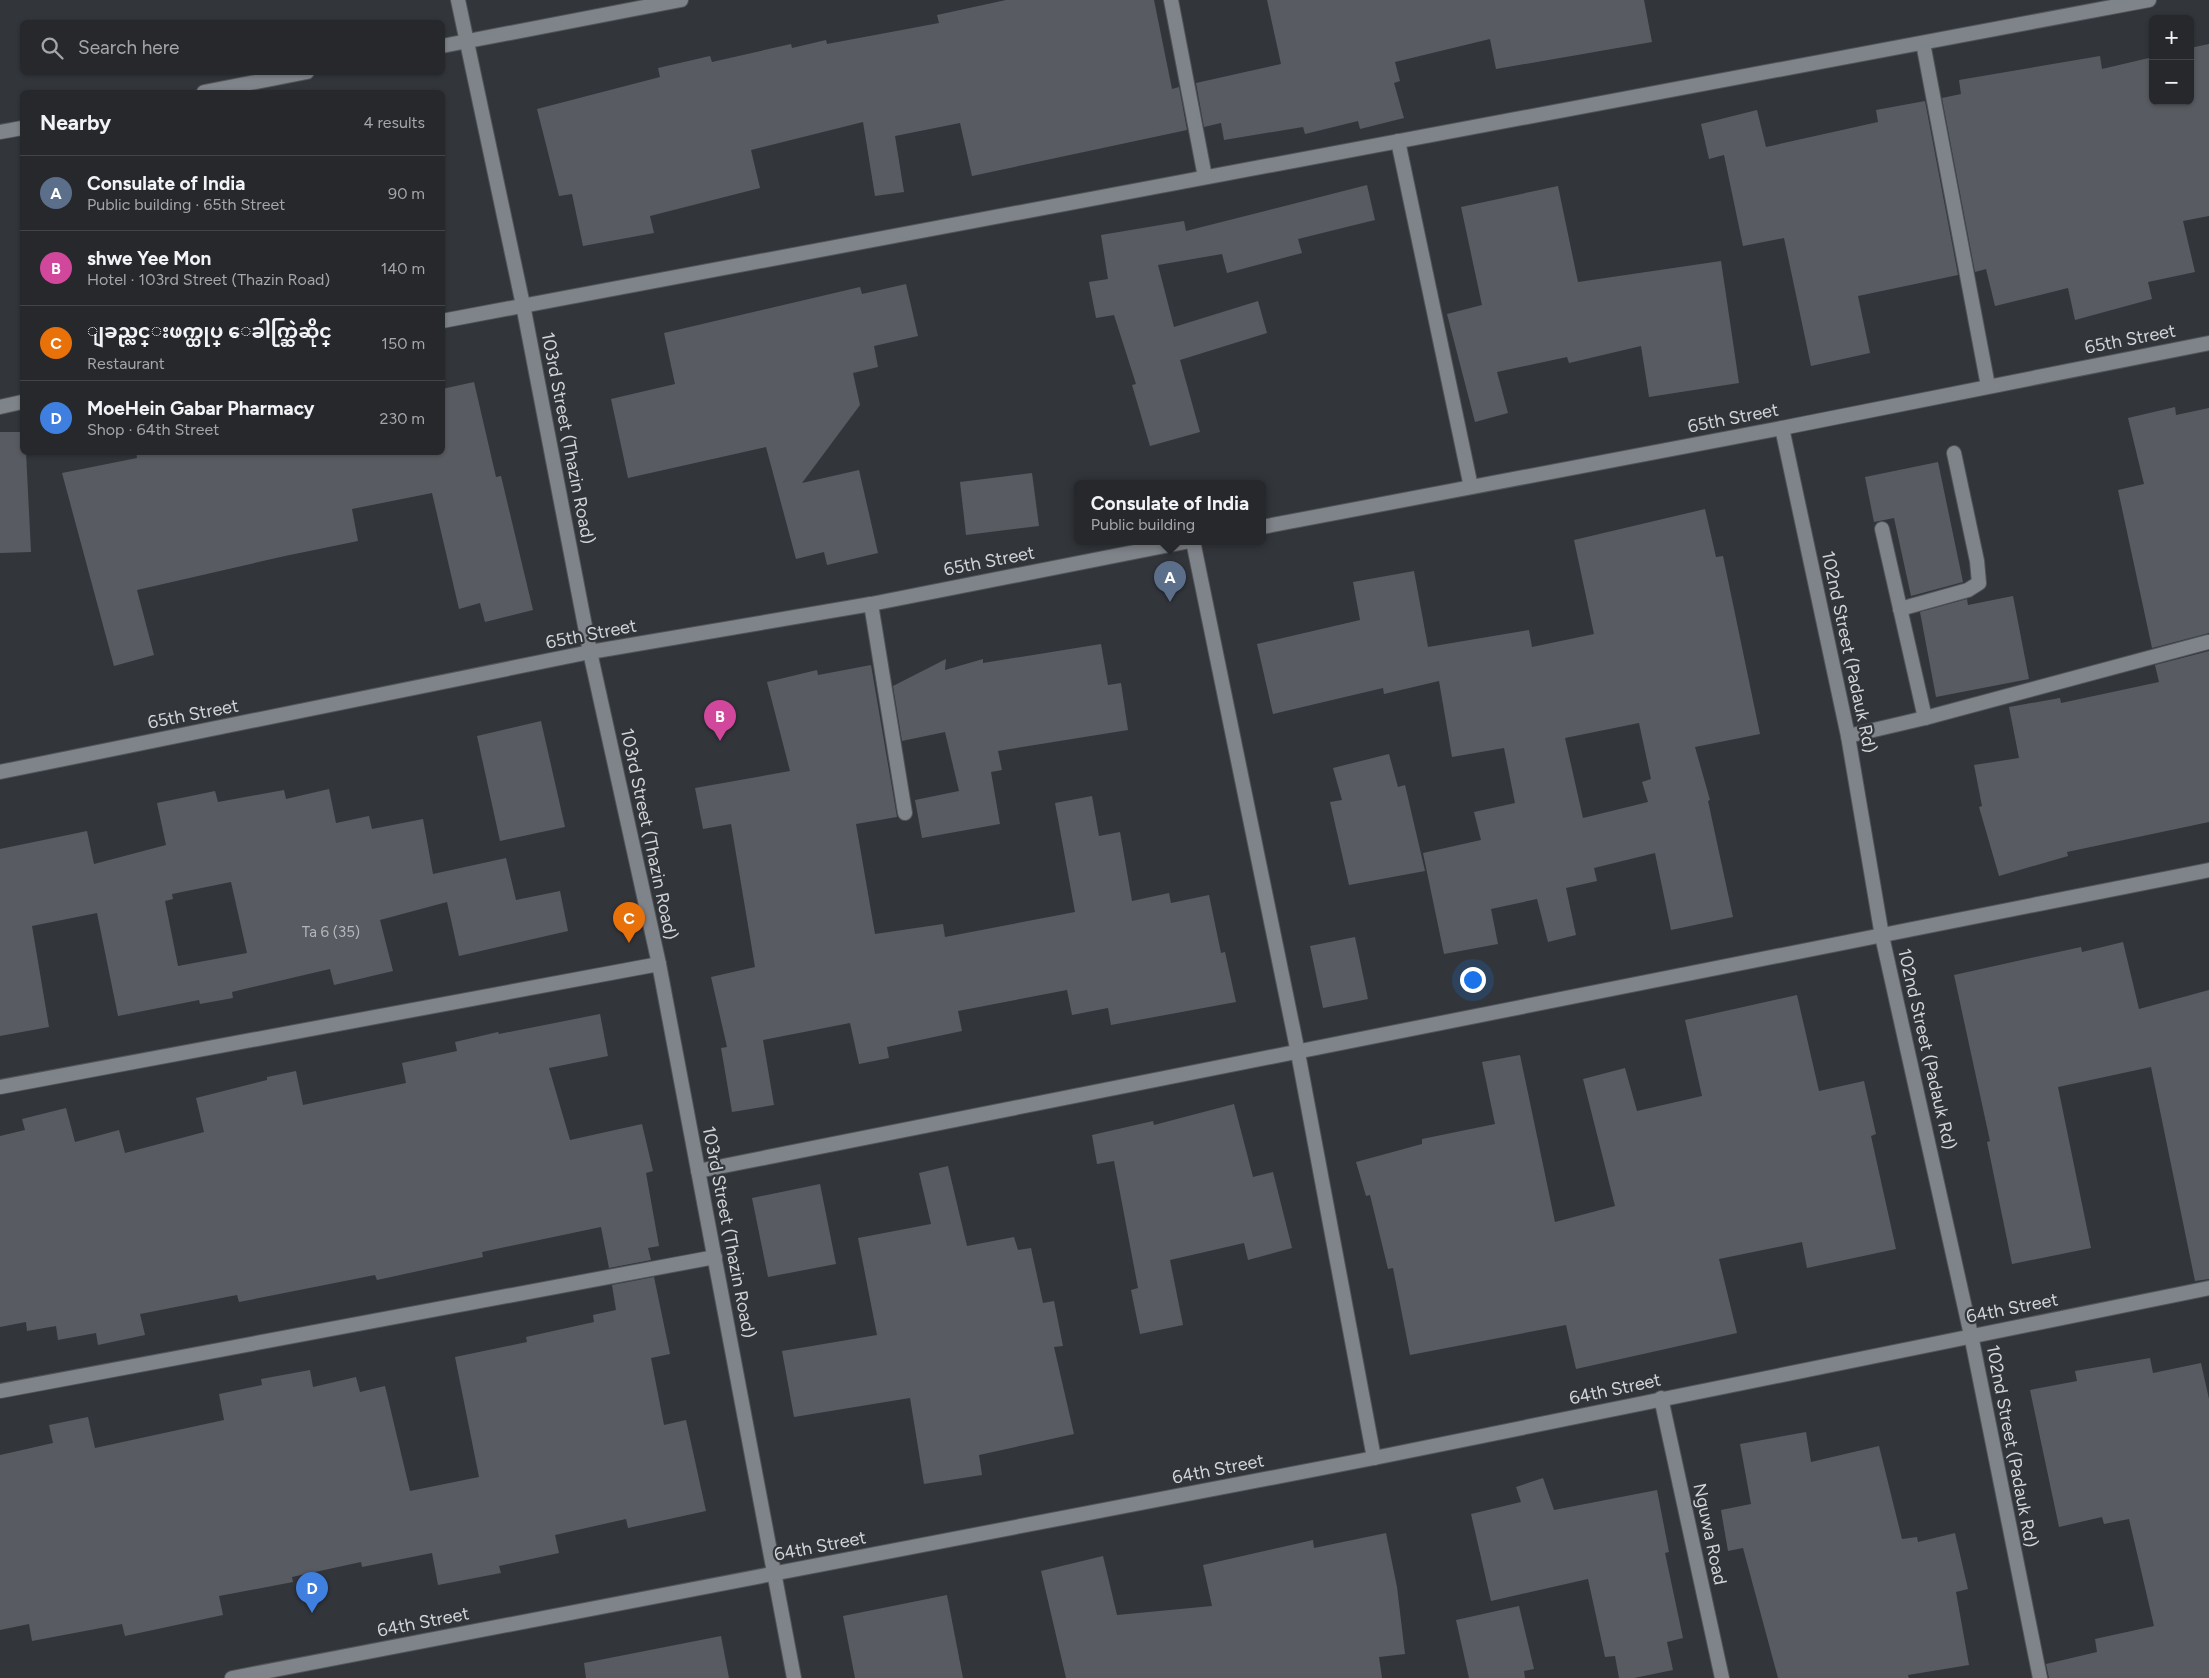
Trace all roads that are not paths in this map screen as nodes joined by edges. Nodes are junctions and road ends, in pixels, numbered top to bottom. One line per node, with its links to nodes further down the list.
1 (458, 0): 5 (street, 103rd Street (Thazin Road))
2 (681, 0): 5 (street)
3 (1171, 0): 13 (street)
4 (2150, 0): 6 (street)
5 (466, 42): 7 (street); 14 (street, 103rd Street (Thazin Road))
6 (1923, 43): 12 (street); 17 (street)
7 (445, 46)
8 (292, 75): 9 (street)
9 (214, 90)
10 (20, 128): 11 (street)
11 (0, 132)
12 (1398, 141): 13 (street); 22 (street)
13 (1205, 177): 14 (street)
14 (523, 305): 15 (street); 30 (street, 103rd Street (Thazin Road))
15 (445, 320)
16 (2209, 343): 17 (street, 65th Street)
17 (1988, 386): 20 (street, 65th Street)
18 (20, 402): 19 (street)
19 (0, 407)
20 (1782, 428): 22 (street, 65th Street); 32 (street, 102nd Street (Padauk Rd))
21 (1954, 453): 28 (street)
22 (1471, 487): 23 (street, 65th Street)
23 (1266, 526)
24 (1882, 529): 28 (street)
25 (1172, 545): 27 (street, 65th Street)
26 (1193, 545): 38 (street)
27 (871, 604): 30 (street, 65th Street); 34 (street)
28 (1900, 608): 31 (street)
29 (2208, 642): 31 (street)
30 (590, 652): 33 (street, 65th Street); 37 (street, 103rd Street (Thazin Road))
31 (1925, 718): 32 (street)
32 (1848, 736): 36 (street, 102nd Street (Padauk Rd))
33 (0, 772)
34 (905, 812)
35 (2209, 870): 36 (street)
36 (1882, 936): 38 (street); 43 (street, 102nd Street (Padauk Rd))
37 (659, 964): 39 (street); 40 (street, 103rd Street (Thazin Road))
38 (1298, 1053): 40 (street); 46 (street)
39 (0, 1087)
40 (698, 1171): 41 (street, 103rd Street (Thazin Road))
41 (715, 1257): 44 (street); 47 (street, 103rd Street (Thazin Road))
42 (2209, 1288): 43 (street, 64th Street)
43 (1971, 1335): 45 (street, 64th Street); 51 (street, 102nd Street (Padauk Rd))
44 (0, 1391)
45 (1661, 1398): 46 (street, 64th Street); 50 (street, Nguwa Road)
46 (1374, 1458): 47 (street, 64th Street)
47 (774, 1574): 48 (street, 64th Street); 49 (street, 103rd Street (Thazin Road))
48 (232, 1678)
49 (794, 1678)
50 (1722, 1678)
51 (2040, 1678)

